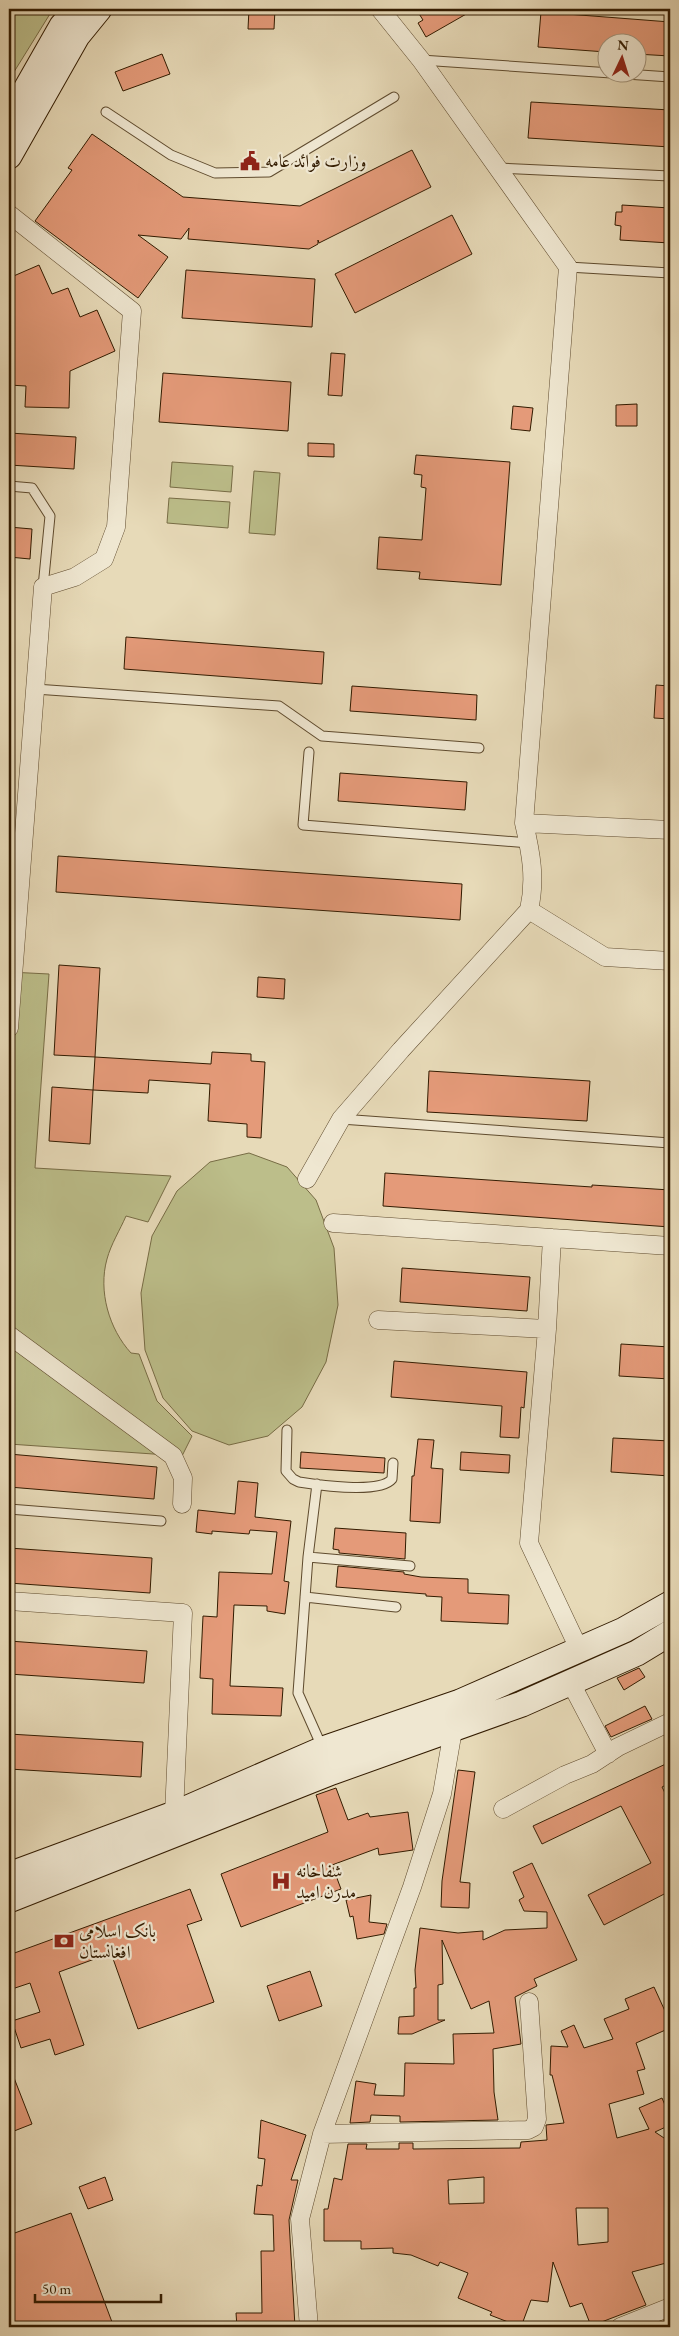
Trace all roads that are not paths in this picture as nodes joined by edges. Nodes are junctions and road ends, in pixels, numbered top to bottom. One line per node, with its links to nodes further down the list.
1 (76, 9): 8 (main road)
2 (99, 9): 9 (main road)
3 (380, 9): 4 (street)
4 (421, 60): 5 (lane); 10 (street)
5 (670, 77)
6 (394, 97): 7 (lane)
7 (106, 112)
8 (9, 119)
9 (9, 156)
10 (497, 168): 11 (lane); 13 (street)
11 (670, 176)
12 (9, 214): 16 (street)
13 (568, 267): 14 (lane); 20 (street)
14 (670, 273)
15 (9, 486): 16 (lane)
16 (43, 587): 17 (street)
17 (35, 689): 18 (lane); 23 (street)
18 (479, 748)
19 (309, 752): 22 (lane)
20 (524, 823): 21 (street); 22 (street)
21 (670, 830)
22 (529, 843): 24 (street)
23 (15, 866): 26 (street)
24 (529, 910): 25 (street); 27 (street)
25 (670, 961)
26 (9, 1028)
27 (341, 1120): 28 (lane); 29 (street)
28 (670, 1143)
29 (307, 1178)
30 (332, 1223): 31 (street)
31 (552, 1238): 32 (street); 34 (street)
32 (670, 1246)
33 (378, 1320): 34 (street)
34 (548, 1329): 49 (street)
35 (9, 1335): 39 (street)
36 (287, 1430): 38 (lane)
37 (393, 1463): 38 (lane)
38 (317, 1484): 42 (lane)
39 (182, 1504)
40 (9, 1509): 41 (lane)
41 (161, 1521)
42 (308, 1557): 43 (lane); 44 (lane)
43 (410, 1566)
44 (305, 1597): 47 (lane); 54 (lane)
45 (9, 1601): 56 (street)
46 (670, 1604): 49 (main road)
47 (396, 1606)
48 (670, 1633): 50 (main road)
49 (579, 1649): 54 (main road)
50 (578, 1679): 52 (main road); 53 (street)
51 (670, 1722): 53 (street)
52 (453, 1730): 54 (main road); 60 (street)
53 (608, 1754): 55 (street)
54 (328, 1761): 56 (main road); 58 (main road)
55 (503, 1809)
56 (174, 1814): 57 (main road)
57 (9, 1875)
58 (9, 1900)
59 (529, 2002): 60 (street)
60 (322, 2134): 62 (street)
61 (670, 2307): 63 (street)
62 (309, 2327)
63 (620, 2327)

